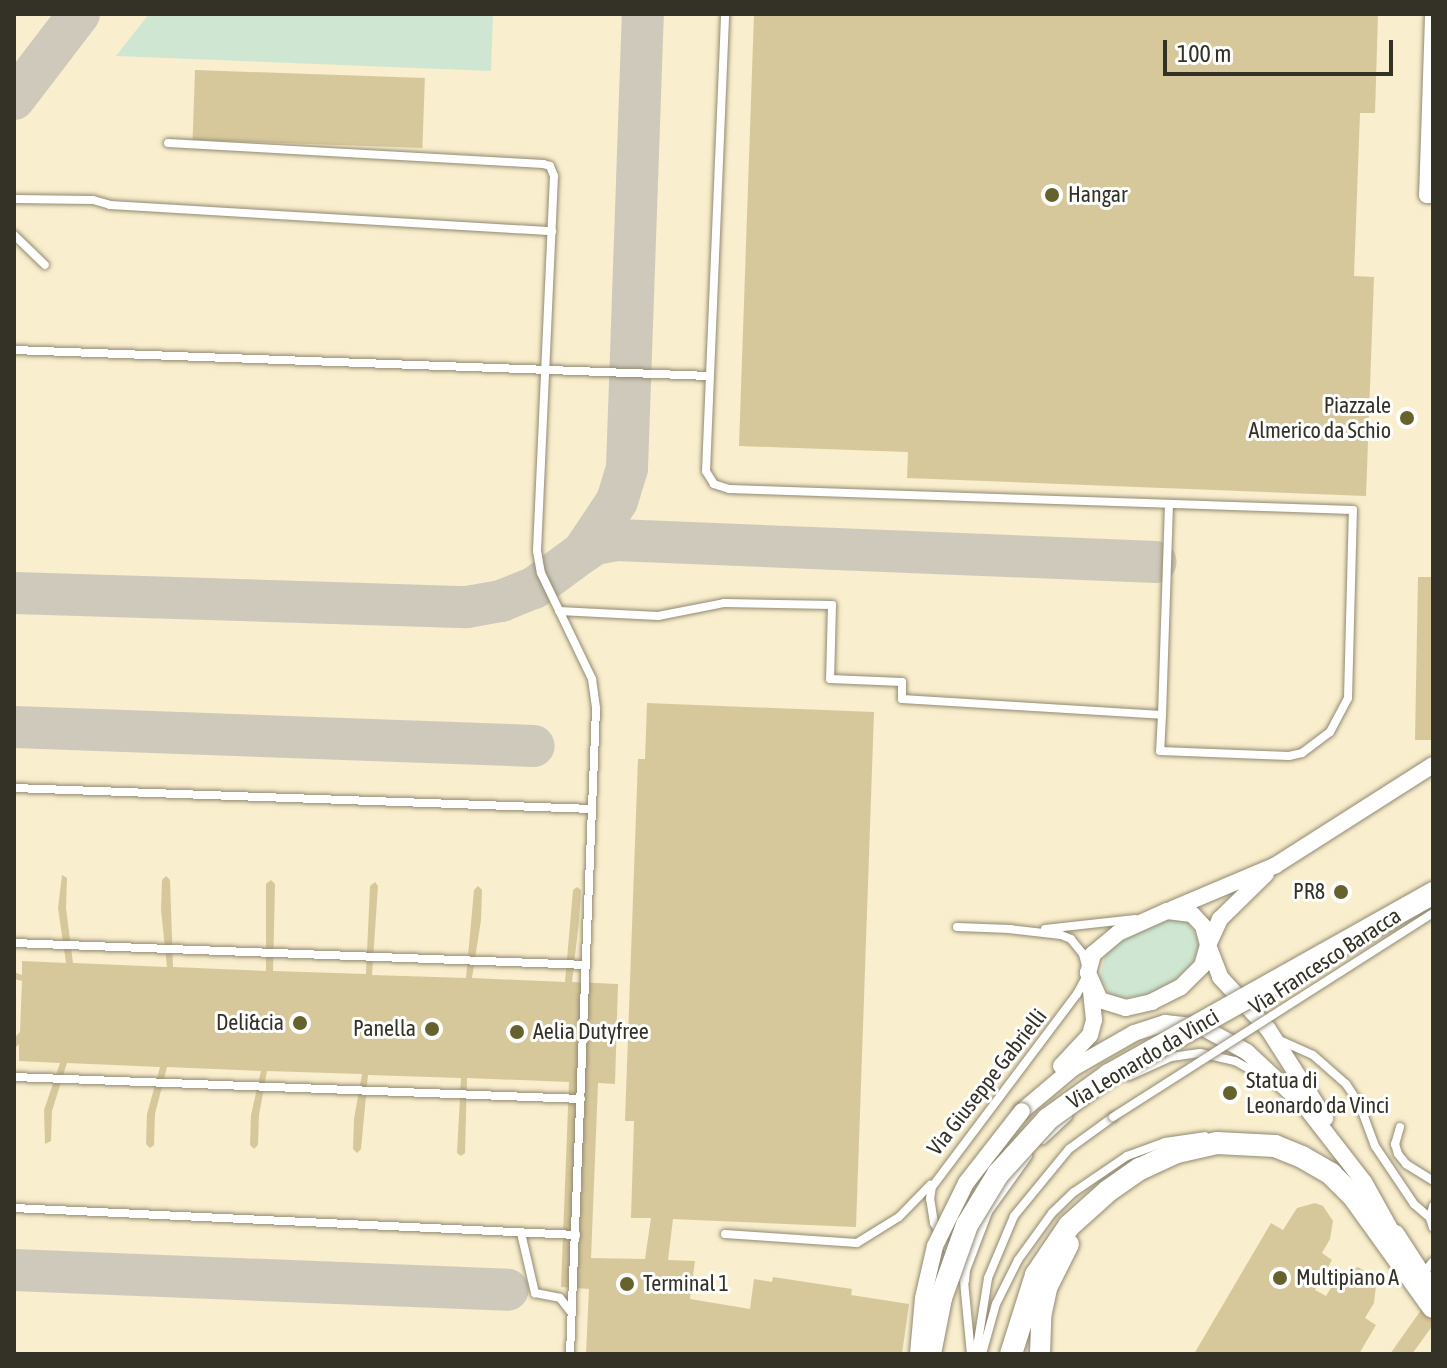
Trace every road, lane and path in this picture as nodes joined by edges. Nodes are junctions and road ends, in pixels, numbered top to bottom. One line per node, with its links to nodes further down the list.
1 (725, 14): 11 (lane)
2 (1433, 17): 4 (street)
3 (168, 143): 6 (lane)
4 (1430, 195)
5 (14, 199): 6 (lane)
6 (552, 231): 10 (lane)
7 (14, 235): 8 (lane)
8 (45, 265)
9 (14, 350): 10 (lane)
10 (545, 371): 11 (lane); 13 (lane)
11 (709, 376): 12 (lane)
12 (1169, 505): 14 (lane); 14 (lane)
13 (559, 611): 14 (lane); 17 (lane)
14 (1162, 715)
15 (1433, 765): 18 (street)
16 (14, 788): 17 (lane)
17 (591, 809): 27 (lane)
18 (1276, 865): 20 (street); 26 (street)
19 (1433, 893): 53 (main road, Via Leonardo da Vinci, bridge)
20 (1167, 911): 22 (street); 26 (street)
21 (1433, 913): 54 (lane, Via Francesco Baracca, bridge)
22 (1147, 918): 24 (lane); 28 (street)
23 (957, 927): 24 (lane)
24 (1008, 929): 28 (lane)
25 (14, 943): 27 (lane)
26 (1208, 945): 28 (street); 29 (street)
27 (586, 965): 32 (lane)
28 (1089, 979): 30 (street); 37 (lane, Via Giuseppe Gabrielli)
29 (1275, 1038): 39 (street); 42 (lane)
30 (1071, 1064): 33 (street); 52 (street, bridge)
31 (14, 1077): 32 (lane)
32 (581, 1099): 46 (lane)
33 (1305, 1106): 39 (street); 48 (lane)
34 (1400, 1127): 38 (lane)
35 (1265, 1144): 36 (main road); 39 (main road); 54 (lane)
36 (1140, 1169): 55 (main road); 56 (street)
37 (938, 1175): 45 (lane); 48 (lane, Via Giuseppe Gabrielli)
38 (1433, 1181)
39 (1359, 1189): 47 (street); 49 (main road)
40 (1433, 1206): 42 (lane)
41 (14, 1208): 44 (lane)
42 (1430, 1218): 43 (lane)
43 (1433, 1228)
44 (521, 1233): 46 (lane); 50 (lane)
45 (725, 1234)
46 (576, 1235): 50 (lane)
47 (1428, 1268): 49 (street)
48 (965, 1288): 54 (lane, Via Giuseppe Gabrielli)
49 (1432, 1306)
50 (572, 1319): 51 (lane)
51 (570, 1354)
52 (918, 1354)
53 (930, 1354)
54 (976, 1354)
55 (1011, 1354)
56 (1040, 1354)

